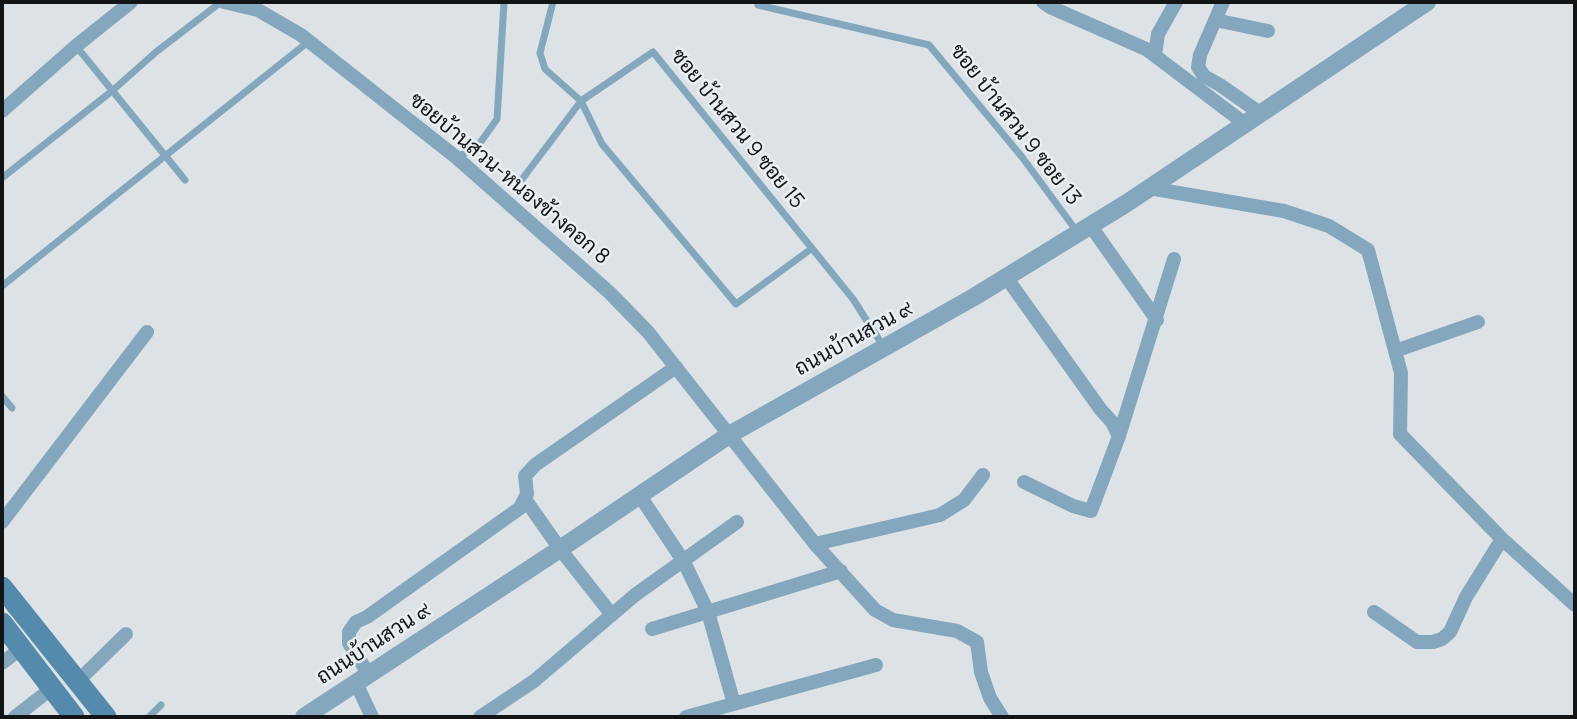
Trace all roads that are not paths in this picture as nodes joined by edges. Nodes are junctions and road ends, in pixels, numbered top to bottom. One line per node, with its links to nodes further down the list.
1 (131, 2): 14 (street)
2 (226, 2): 13 (street, ซอยบ้านสวน-หนองข้างคอก 8); 16 (lane)
3 (503, 2): 22 (lane)
4 (553, 2): 17 (lane)
5 (1043, 2): 15 (street)
6 (1176, 2): 15 (street)
7 (1223, 2): 11 (street)
8 (1427, 2): 10 (street, ถนนบ้านสวน ๙)
9 (758, 5): 27 (lane, ซอย บ้านสวน 9 ซอย 13)
10 (1411, 7): 19 (street, ถนนบ้านสวน ๙)
11 (1215, 20): 12 (street); 19 (street)
12 (1268, 31)
13 (308, 41): 21 (lane); 22 (street, ซอยบ้านสวน-หนองข้างคอก 8)
14 (76, 46): 16 (lane); 18 (street)
15 (1155, 55): 20 (street)
16 (112, 90): 21 (lane); 23 (lane)
17 (581, 101): 25 (lane, ซอย บ้านสวน 9 ซอย 15); 28 (lane, ซอย บ้านสวน 9 ซอย 15); 28 (lane)
18 (2, 111)
19 (1260, 113): 20 (street, ถนนบ้านสวน ๙)
20 (1244, 123): 26 (street, ถนนบ้านสวน ๙)
21 (166, 156): 24 (lane); 31 (lane)
22 (457, 158): 37 (street, ซอยบ้านสวน-หนองข้างคอก 8)
23 (2, 178)
24 (185, 180)
25 (517, 186)
26 (1149, 188): 27 (street, ถนนบ้านสวน ๙); 36 (street)
27 (1084, 229): 30 (street, ถนนบ้านสวน ๙); 32 (street)
28 (811, 249): 35 (lane, ซอย บ้านสวน 9 ซอย 15)
29 (1174, 259): 32 (street)
30 (1006, 277): 35 (street, ถนนบ้านสวน ๙); 41 (street)
31 (2, 286)
32 (1157, 320): 41 (street)
33 (1478, 321): 36 (street)
34 (147, 332): 46 (street)
35 (884, 348): 40 (street, ถนนบ้านสวน ๙)
36 (1395, 351): 48 (street)
37 (676, 367): 40 (street, ซอยบ้านสวน-หนองข้างคอก 8); 45 (street)
38 (2, 396): 39 (lane)
39 (12, 408)
40 (729, 435): 44 (street, ถนนบ้านสวน ๙); 49 (street, ซอยบ้านสวน-หนองข้างคอก 8)
41 (1119, 436): 43 (street)
42 (983, 475): 49 (street)
43 (1024, 482)
44 (640, 496): 50 (street, ถนนบ้านสวน ๙); 51 (street)
45 (525, 499): 50 (street); 64 (street)
46 (2, 522)
47 (737, 522): 51 (street)
48 (1502, 539): 54 (street); 56 (street)
49 (815, 544): 52 (street, ซอยบ้านสวน-หนองข้างคอก 8)
50 (560, 550): 57 (street); 64 (street, ถนนบ้านสวน ๙)
51 (684, 562): 55 (street); 57 (street)
52 (841, 571): 55 (street); 77 (street, ซอยบ้านสวน-หนองข้างคอก 8)
53 (2, 587): 65 (main road)
54 (1575, 605)
55 (708, 612): 59 (street); 67 (street)
56 (1374, 612)
57 (612, 615): 75 (street)
58 (2, 623): 61 (main road)
59 (652, 629)
60 (126, 634): 65 (street)
61 (22, 648): 62 (street); 66 (main road)
62 (2, 663)
63 (876, 665): 67 (street)
64 (362, 679): 73 (street, ถนนบ้านสวน ๙); 74 (street)
65 (78, 682): 71 (main road)
66 (52, 688): 69 (street); 70 (main road)
67 (734, 704): 76 (street)
68 (161, 705): 72 (lane)
69 (15, 717)
70 (74, 717)
71 (106, 717)
72 (149, 717)
73 (304, 717)
74 (372, 717)
75 (480, 717)
76 (686, 717)
77 (1002, 717)

